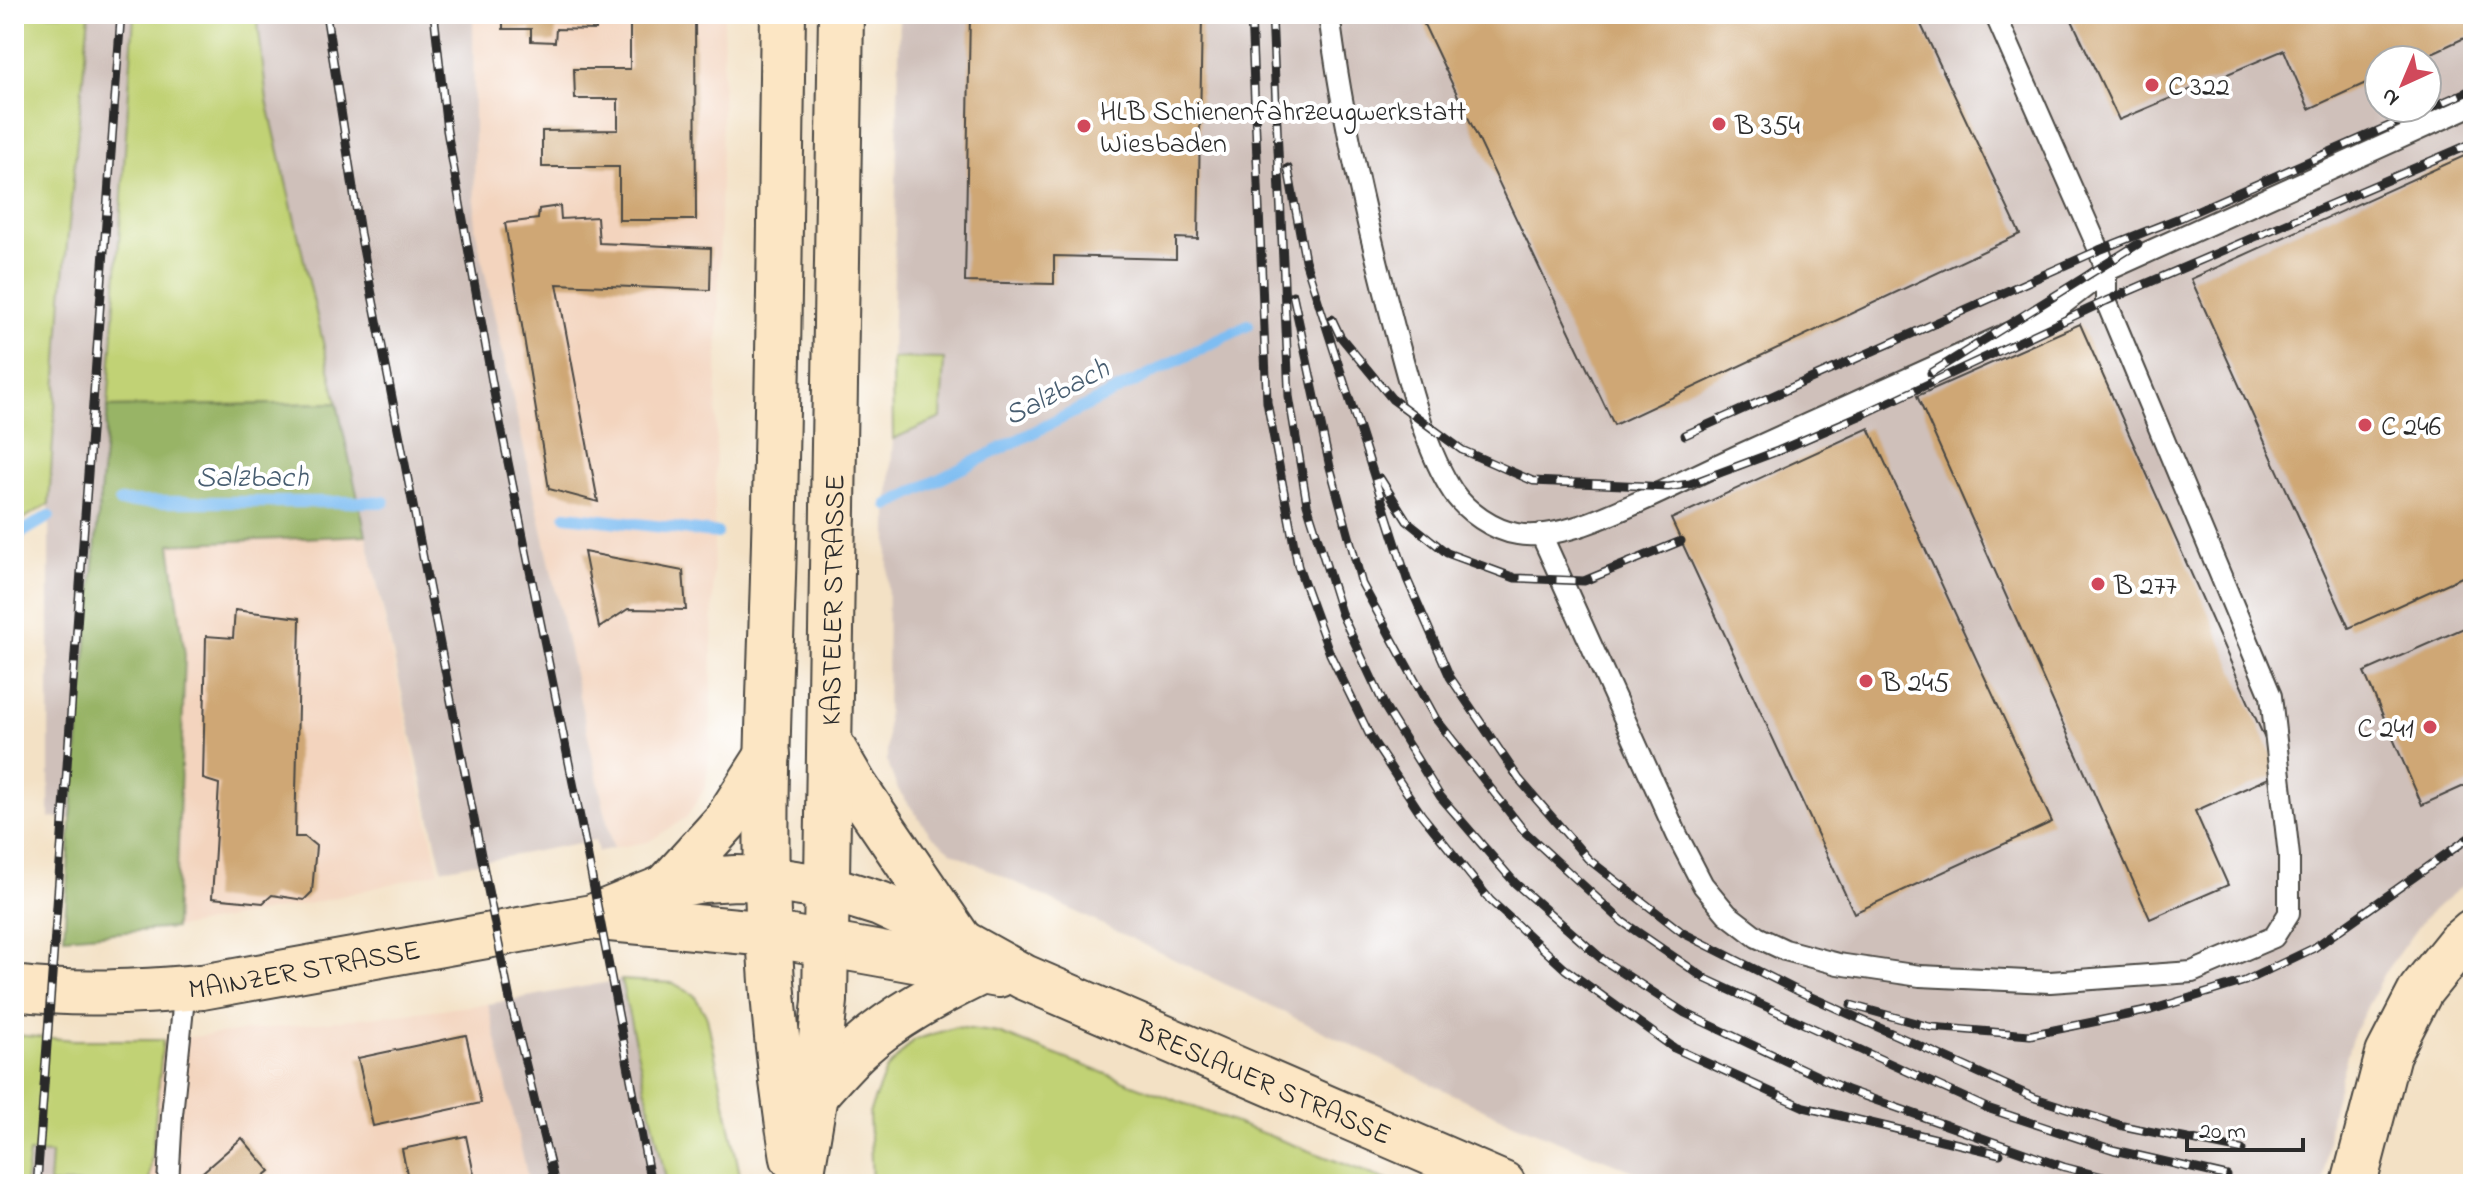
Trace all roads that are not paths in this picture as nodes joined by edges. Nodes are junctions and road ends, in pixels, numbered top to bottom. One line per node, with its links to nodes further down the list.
1 (783, 14): 9 (main road, KASTELER STRASSE)
2 (841, 14): 8 (main road, KASTELER STRASSE)
3 (1329, 14): 7 (lane)
4 (1995, 14): 6 (lane)
5 (2473, 105): 6 (lane)
6 (2106, 271): 7 (lane); 7 (lane)
7 (1541, 534)
8 (830, 743): 12 (main road, KASTELER STRASSE); 17 (main road)
9 (769, 753): 10 (main road, KASTELER STRASSE); 11 (main road)
10 (768, 879): 11 (main road, MAINZER STRASSE); 12 (main road, MAINZER STRASSE); 15 (main road, KASTELER STRASSE)
11 (666, 887): 13 (main road, MAINZER STRASSE)
12 (828, 888): 16 (main road, KASTELER STRASSE); 17 (main road, BRESLAUER STRASSE)
13 (612, 915): 15 (main road, MAINZER STRASSE); 19 (main road, MAINZER STRASSE)
14 (2473, 931): 25 (main road)
15 (769, 934): 16 (main road, MAINZER STRASSE); 23 (main road, KASTELER STRASSE)
16 (827, 944): 17 (main road, BRESLAUER STRASSE); 20 (main road, KASTELER STRASSE)
17 (970, 958): 20 (main road); 21 (main road, BRESLAUER STRASSE)
18 (14, 988): 19 (main road, MAINZER STRASSE)
19 (185, 988): 22 (lane)
20 (815, 1095): 23 (main road, KASTELER STRASSE)
21 (1448, 1171): 24 (main road, BRESLAUER STRASSE)
22 (168, 1184)
23 (799, 1184)
24 (1503, 1184)
25 (2354, 1184)

